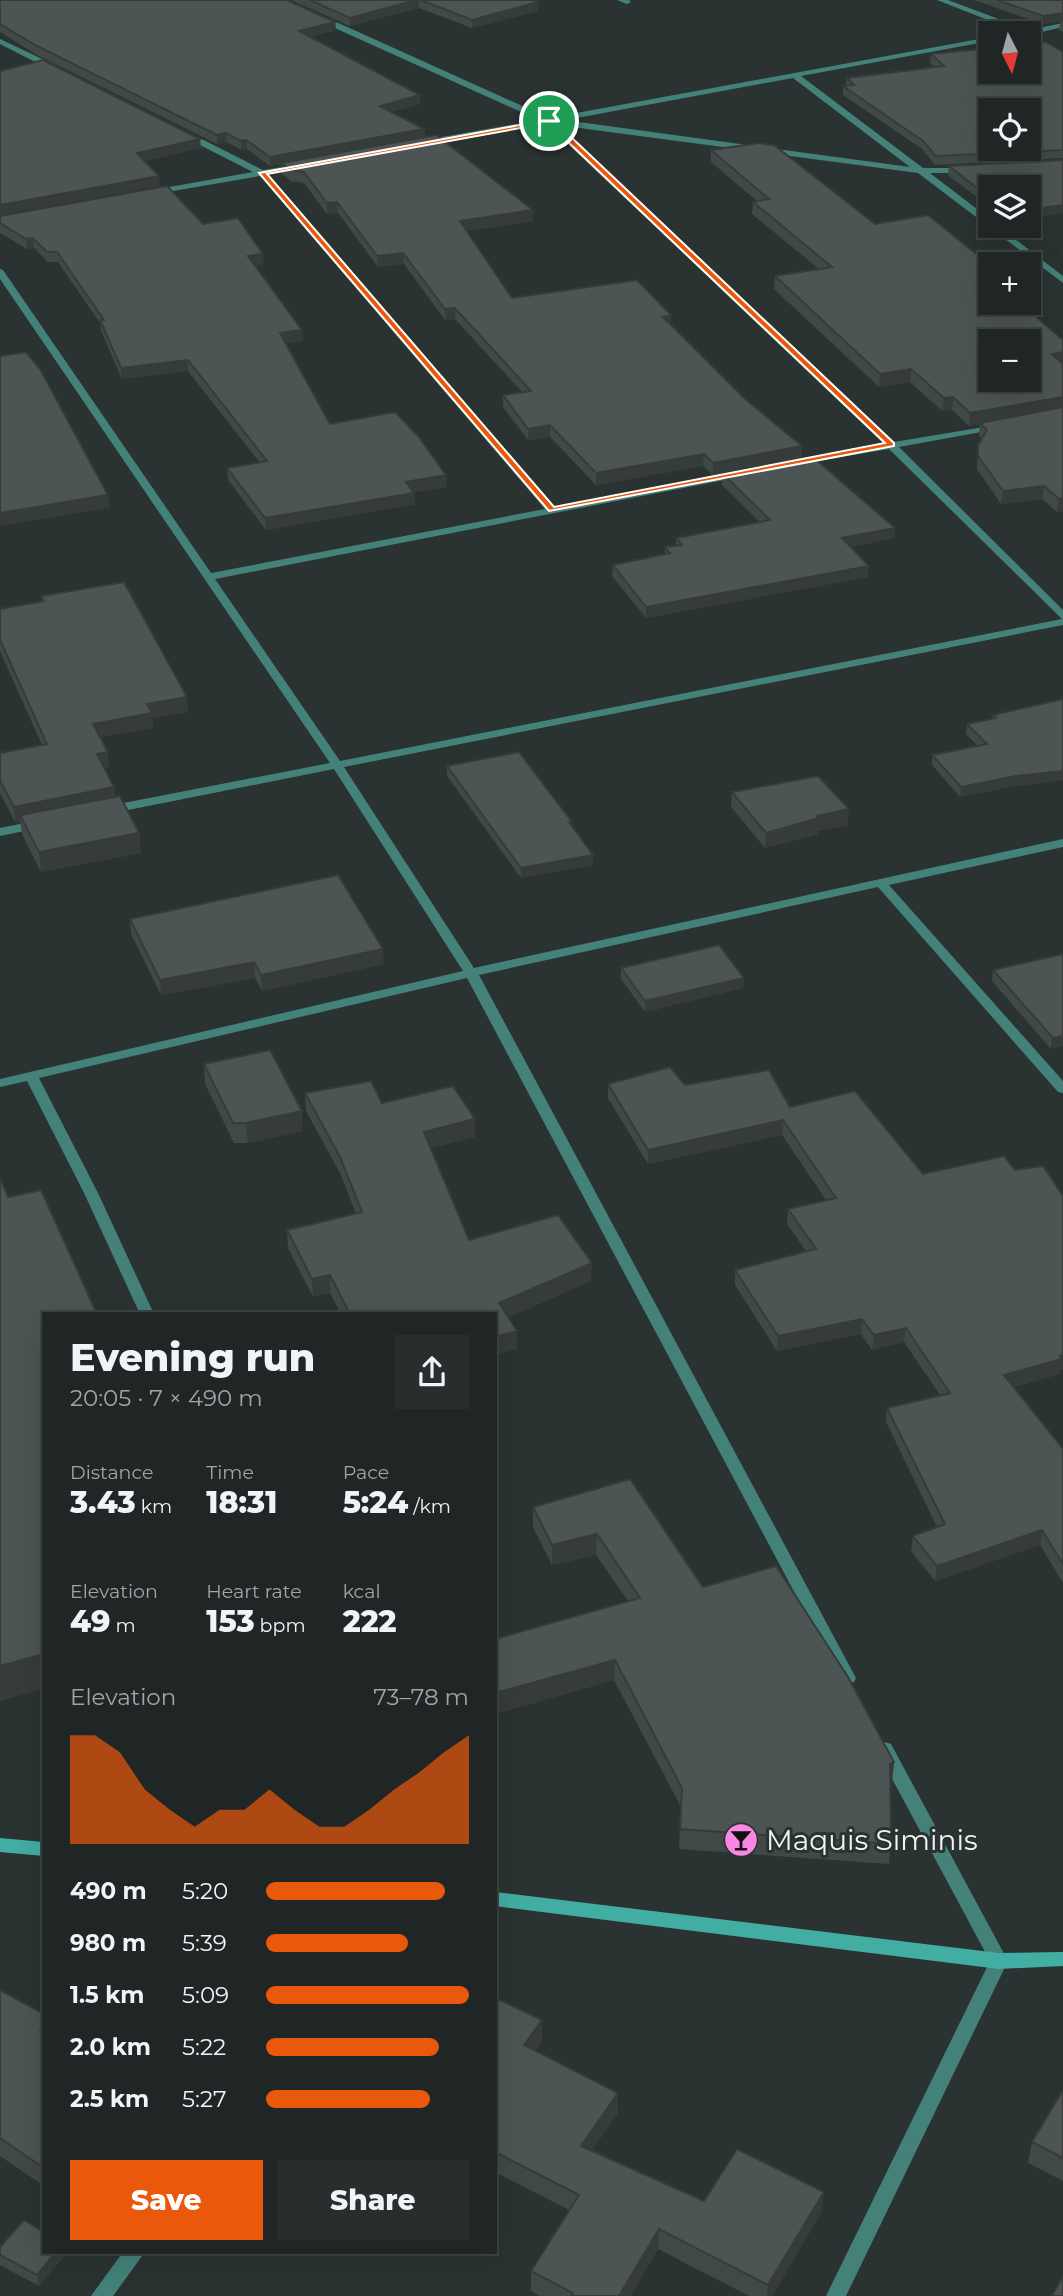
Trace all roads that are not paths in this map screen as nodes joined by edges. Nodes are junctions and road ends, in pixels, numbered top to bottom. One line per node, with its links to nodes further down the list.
1 (941, 0): 3 (street)
2 (316, 16): 10 (street)
3 (996, 21)
4 (1063, 25): 5 (street)
5 (1041, 30)
6 (0, 41): 8 (street)
7 (978, 42): 9 (street)
8 (62, 72)
9 (794, 75): 10 (street); 15 (street)
10 (549, 121): 12 (street); 15 (street); 23 (street)
11 (175, 129): 16 (street)
12 (413, 145)
13 (303, 165): 16 (street)
14 (978, 169): 15 (street)
15 (924, 171): 18 (street)
16 (262, 173): 17 (street); 26 (street)
17 (144, 194)
18 (978, 214)
19 (1009, 238): 21 (street)
20 (0, 272): 27 (street)
21 (1063, 280)
22 (1010, 423): 23 (street)
23 (891, 445): 24 (street); 28 (street)
24 (782, 466)
25 (755, 471): 26 (street)
26 (552, 510): 27 (street)
27 (208, 577): 30 (street)
28 (1063, 616)
29 (1063, 622): 30 (street)
30 (337, 765): 31 (street); 36 (street)
31 (94, 813)
32 (54, 821): 33 (street)
33 (0, 832)
34 (1063, 843): 35 (street)
35 (881, 883): 36 (street); 39 (street)
36 (471, 973): 37 (street); 41 (street)
37 (31, 1076): 38 (street); 40 (street)
38 (0, 1083)
39 (1063, 1089)
40 (146, 1312)
41 (853, 1689)
42 (880, 1739): 47 (street)
43 (0, 1844): 44 (street)
44 (42, 1849)
45 (497, 1899): 47 (street)
46 (1063, 1959): 47 (street)
47 (999, 1961): 50 (street)
48 (133, 2254): 49 (street)
49 (101, 2296)
50 (836, 2296)

